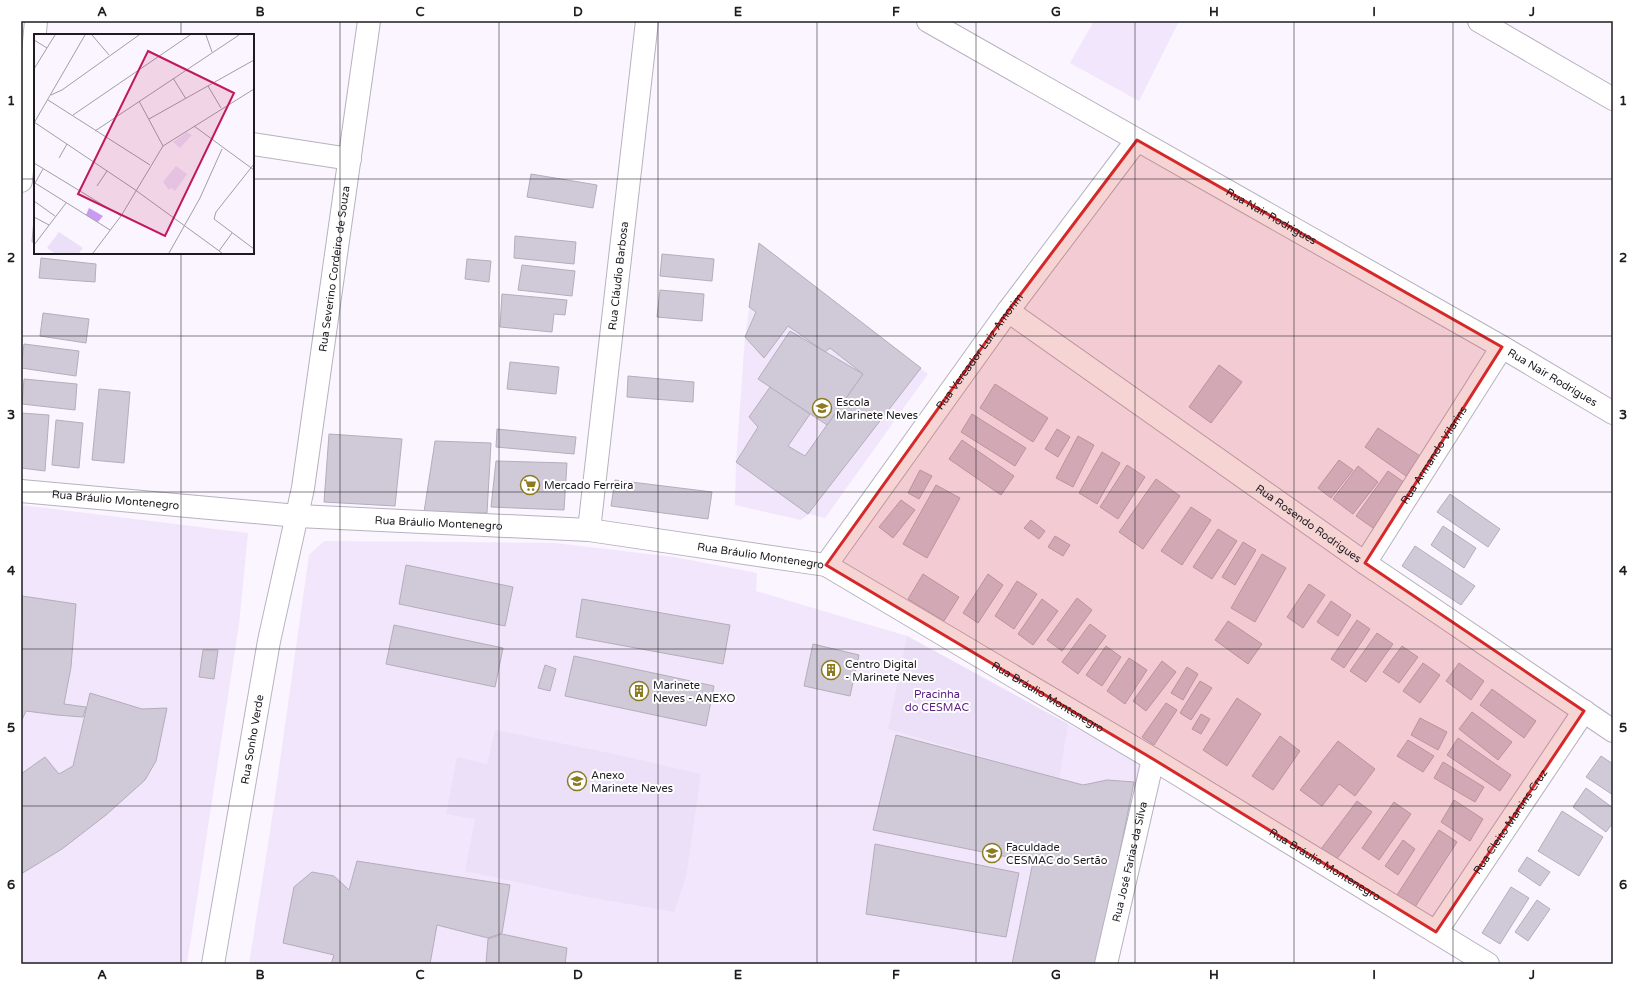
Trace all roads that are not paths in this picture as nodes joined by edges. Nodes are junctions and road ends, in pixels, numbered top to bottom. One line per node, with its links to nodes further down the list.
1 (36, 21): 6 (street)
2 (369, 21): 11 (street, Rua Severino Cordeiro de Souza)
3 (647, 21): 18 (street, Rua Cláudio Barbosa)
4 (928, 21): 9 (street, Rua Nair Rodrigues)
5 (1479, 21): 8 (street)
6 (35, 34)
7 (34, 42): 12 (street)
8 (1613, 99)
9 (1137, 140): 13 (street, Rua Vereador Luiz Amorim); 14 (street, Rua Nair Rodrigues)
10 (254, 144): 11 (street)
11 (350, 159): 17 (street, Rua Severino Cordeiro de Souza)
12 (21, 181)
13 (1008, 312): 19 (street, Rua Rosendo Rodrigues); 20 (street, Rua Vereador Luiz Amorim)
14 (1502, 347): 15 (street, Rua Nair Rodrigues); 19 (street, Rua Armando Vilarins)
15 (1613, 413)
16 (21, 491): 17 (street, Rua Bráulio Montenegro)
17 (298, 516): 18 (street, Rua Bráulio Montenegro); 25 (street, Rua Sonho Verde)
18 (589, 530): 20 (street, Rua Bráulio Montenegro)
19 (1365, 563): 21 (street, Rua Rosendo Rodrigues)
20 (826, 565): 23 (street, Rua Bráulio Montenegro)
21 (1584, 711): 22 (street, Rua Rosendo Rodrigues); 24 (street, Rua Cleito Martins Cruz)
22 (1613, 731)
23 (1153, 759): 24 (street, Rua Bráulio Montenegro); 26 (street, Rua José Farias da Silva)
24 (1436, 932): 27 (street, Rua Bráulio Montenegro)
25 (213, 964)
26 (1106, 964)
27 (1488, 964)

